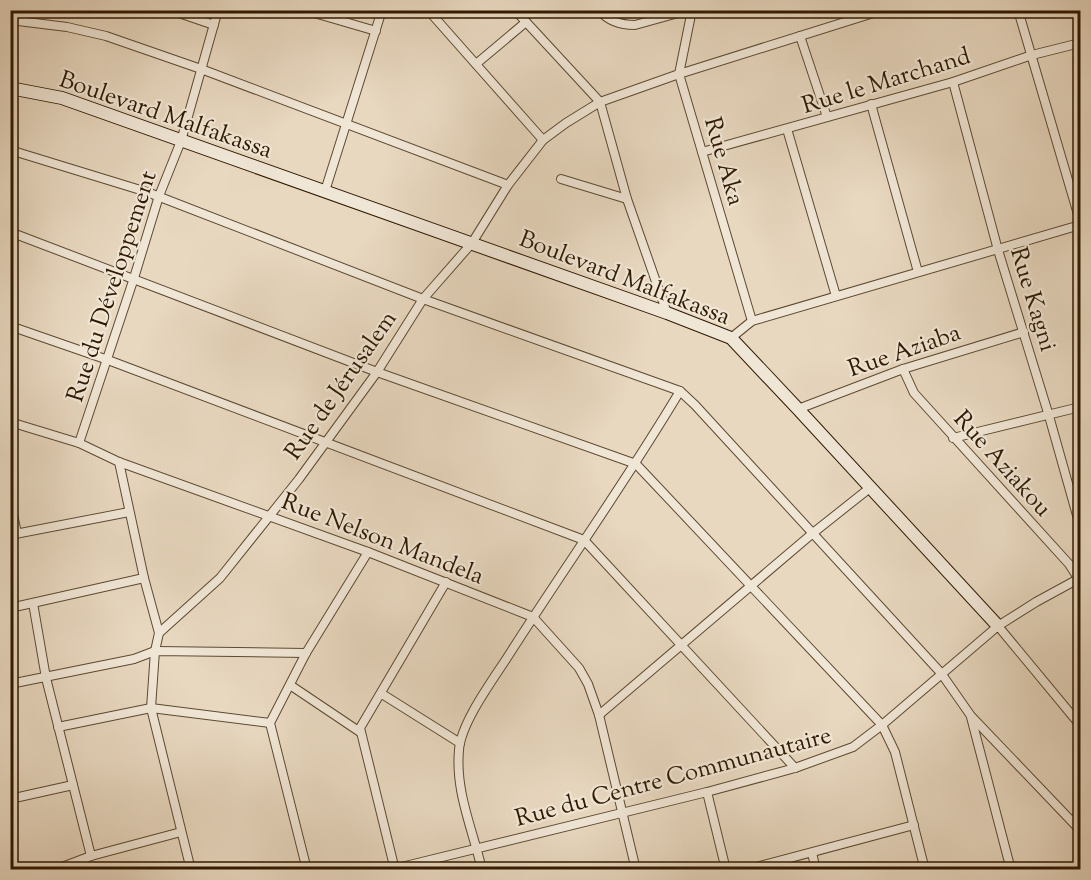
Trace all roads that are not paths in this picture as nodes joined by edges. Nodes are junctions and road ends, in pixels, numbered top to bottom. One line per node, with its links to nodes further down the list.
1 (170, 10): 13 (street)
2 (218, 10): 13 (street, Rue du Développement)
3 (304, 10): 14 (street)
4 (382, 10): 14 (street)
5 (428, 10): 18 (street)
6 (515, 10): 12 (street)
7 (690, 10): 10 (street); 20 (street, Rue Aka)
8 (883, 10): 15 (street, Rue de Jérusalem)
9 (1018, 10): 17 (street)
10 (601, 13)
11 (10, 20): 19 (street)
12 (526, 22): 18 (street); 23 (street)
13 (214, 24): 19 (street, Rue du Développement)
14 (376, 31): 26 (street)
15 (800, 36): 20 (street, Rue de Jérusalem); 25 (street)
16 (1080, 43): 17 (street, Rue le Marchand)
17 (1032, 55): 21 (street, Rue le Marchand); 37 (street)
18 (476, 64): 28 (street)
19 (201, 69): 26 (street); 29 (street, Rue du Développement)
20 (679, 74): 23 (street, Rue de Jérusalem); 31 (street, Rue Aka)
21 (953, 82): 24 (street, Rue le Marchand); 41 (street, Rue Kagni)
22 (10, 88): 29 (street, Boulevard Malfakassa)
23 (600, 102): 28 (street, Rue de Jérusalem); 36 (street)
24 (871, 104): 25 (street, Rue le Marchand); 42 (street)
25 (827, 117): 27 (street, Rue le Marchand)
26 (347, 123): 33 (street); 34 (street)
27 (787, 129): 31 (street, Rue le Marchand); 44 (street)
28 (543, 140): 33 (street, Rue de Jérusalem)
29 (181, 141): 34 (street, Boulevard Malfakassa); 35 (street, Rue du Développement)
30 (10, 150): 35 (street)
31 (702, 152): 47 (street, Rue Aka)
32 (561, 179): 36 (street)
33 (508, 185): 40 (street, Rue de Jérusalem)
34 (325, 191): 40 (street, Boulevard Malfakassa)
35 (159, 196): 43 (street, Rue du Développement); 45 (street)
36 (627, 199): 46 (street)
37 (1080, 221)
38 (1080, 225): 41 (street)
39 (10, 232): 43 (street)
40 (472, 243): 45 (street, Rue de Jérusalem); 46 (street, Boulevard Malfakassa)
41 (998, 250): 42 (street); 49 (street, Rue Kagni)
42 (918, 272): 44 (street)
43 (134, 278): 51 (street, Rue du Développement); 53 (street)
44 (836, 296): 47 (street)
45 (423, 298): 53 (street, Rue de Jérusalem); 54 (street)
46 (667, 313): 50 (street, Boulevard Malfakassa)
47 (752, 321): 50 (street)
48 (10, 326): 51 (street)
49 (1024, 333): 52 (street, Rue Aziaba); 57 (street, Rue Kagni)
50 (731, 338): 56 (street, Boulevard Malfakassa)
51 (108, 360): 60 (street); 61 (street, Rue du Développement)
52 (903, 369): 56 (street, Rue Aziaba); 59 (street, Rue Aziakou)
53 (377, 372): 60 (street, Rue de Jérusalem); 63 (street)
54 (680, 391): 63 (street); 69 (street)
55 (1080, 408): 57 (street)
56 (798, 409): 64 (street, Boulevard Malfakassa)
57 (1049, 416): 59 (street); 68 (street, Rue Kagni)
58 (10, 422): 61 (street, Rue Nelson Mandela)
59 (953, 438): 74 (street, Rue Aziakou)
60 (327, 442): 67 (street, Rue de Jérusalem); 71 (street)
61 (79, 443): 62 (street, Rue Nelson Mandela)
62 (119, 462): 66 (street); 67 (street, Rue Nelson Mandela)
63 (636, 464): 71 (street); 76 (street)
64 (871, 487): 69 (street); 80 (street, Boulevard Malfakassa)
65 (10, 501): 70 (street)
66 (129, 512): 70 (street); 73 (street)
67 (271, 516): 72 (street, Rue Nelson Mandela); 81 (street, Rue de Jérusalem)
68 (1080, 526)
69 (813, 533): 76 (street); 85 (street)
70 (14, 534)
71 (584, 540): 79 (street); 82 (street)
72 (368, 552): 75 (street, Rue Nelson Mandela); 84 (street)
73 (144, 578): 77 (street); 81 (street)
74 (1080, 579): 80 (street, Rue du Centre Communautaire)
75 (446, 582): 79 (street, Rue Nelson Mandela); 89 (street)
76 (750, 586): 82 (street); 94 (street)
77 (33, 603): 78 (street); 86 (street)
78 (10, 608)
79 (533, 617): 91 (street, Rue Nelson Mandela); 98 (street)
80 (998, 626): 85 (street, Rue du Centre Communautaire); 95 (street, Boulevard Malfakassa)
81 (159, 633): 83 (street)
82 (682, 645): 91 (street); 99 (street)
83 (155, 651): 84 (street); 86 (street); 90 (street)
84 (306, 653): 88 (street)
85 (941, 674): 92 (street); 94 (street, Rue du Centre Communautaire)
86 (46, 678): 87 (street); 96 (street)
87 (10, 684)
88 (290, 685): 93 (street); 97 (street)
89 (382, 694): 97 (street); 98 (street)
90 (151, 708): 93 (street); 96 (street); 106 (street)
91 (599, 715): 103 (street, Rue Nelson Mandela)
92 (971, 716): 105 (street); 120 (street)
93 (270, 723): 113 (street)
94 (882, 725): 99 (street, Rue du Centre Communautaire); 104 (street)
95 (1080, 725)
96 (58, 727): 100 (street)
97 (360, 732): 110 (street)
98 (460, 743): 107 (street)
99 (795, 768): 101 (street, Rue du Centre Communautaire)
100 (73, 785): 102 (street); 109 (street)
101 (707, 792): 103 (street, Rue du Centre Communautaire); 116 (street)
102 (10, 799)
103 (622, 814): 107 (street, Rue du Centre Communautaire); 115 (street, Rue Nelson Mandela)
104 (914, 825): 108 (street); 119 (street)
105 (1080, 830)
106 (181, 832): 109 (street); 112 (street)
107 (477, 848): 110 (street, Rue du Centre Communautaire); 114 (street)
108 (812, 853): 117 (street); 118 (street)
109 (91, 856): 111 (street)
110 (393, 869)
111 (54, 870)
112 (191, 870)
113 (307, 870)
114 (482, 870)
115 (636, 870)
116 (726, 870)
117 (745, 870)
118 (816, 870)
119 (925, 870)
120 (1011, 870)

